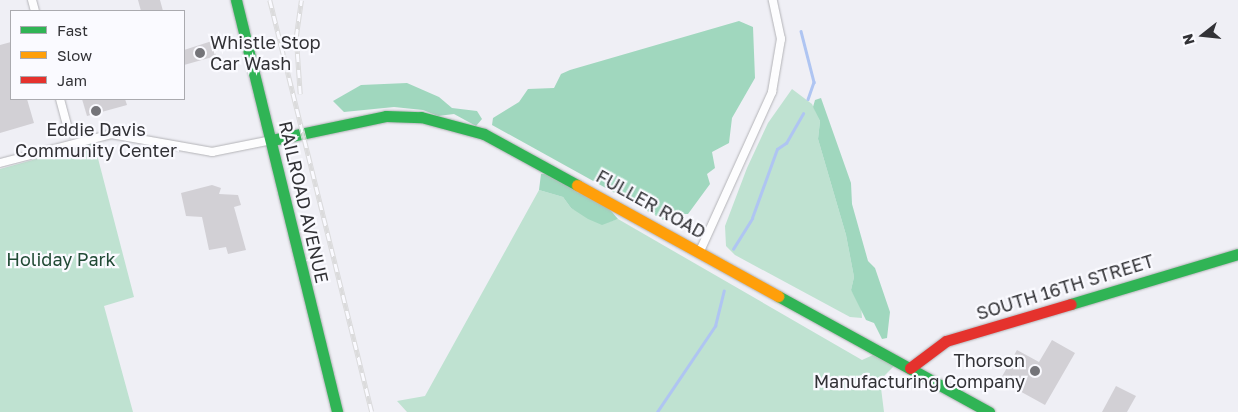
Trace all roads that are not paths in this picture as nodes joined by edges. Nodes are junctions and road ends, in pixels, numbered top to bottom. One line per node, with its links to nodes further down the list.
1 (236, 0): 5 (street, RAILROAD AVENUE)
2 (773, 0): 7 (street)
3 (60, 100): 4 (street)
4 (69, 133)
5 (272, 140): 6 (street); 7 (street, FULLER ROAD); 10 (street, RAILROAD AVENUE)
6 (0, 163)
7 (700, 251): 9 (street, FULLER ROAD)
8 (1238, 254): 9 (street, SOUTH 16TH STREET)
9 (910, 368): 11 (street, FULLER ROAD)
10 (337, 412)
11 (989, 412)

